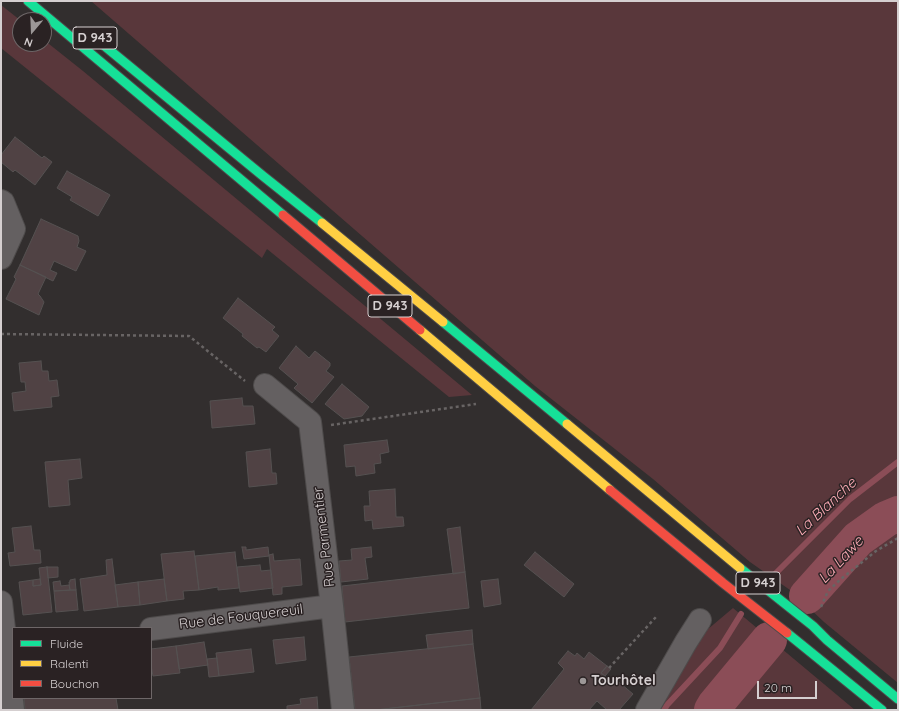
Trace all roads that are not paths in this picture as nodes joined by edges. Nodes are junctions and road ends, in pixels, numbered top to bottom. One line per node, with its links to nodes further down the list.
1 (28, 1): 15 (main road, D 943)
2 (86, 30): 11 (main road, D 943)
3 (1, 201): 4 (street)
4 (1, 258)
5 (265, 385): 7 (street, Rue Parmentier)
6 (1, 602): 10 (street)
7 (332, 606): 9 (street, Rue de Fouquereuil); 13 (street, Rue Parmentier)
8 (700, 620): 14 (street)
9 (152, 629)
10 (7, 647): 12 (street)
11 (898, 699)
12 (13, 710)
13 (343, 710)
14 (647, 710)
15 (882, 710)

